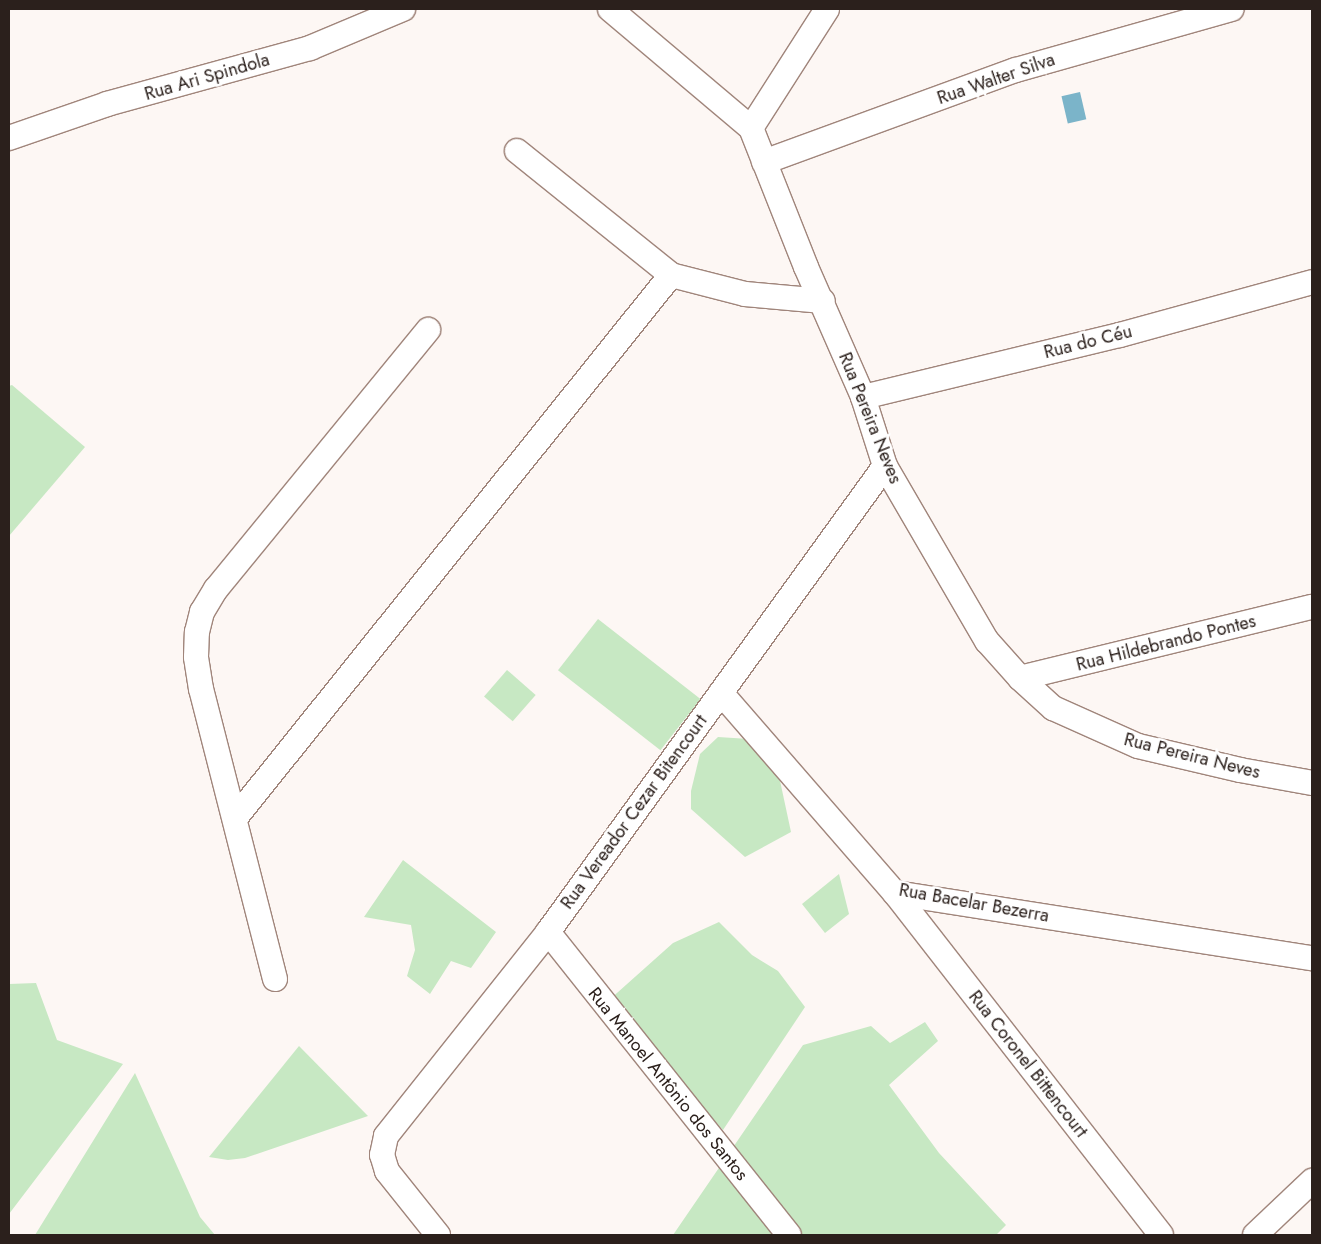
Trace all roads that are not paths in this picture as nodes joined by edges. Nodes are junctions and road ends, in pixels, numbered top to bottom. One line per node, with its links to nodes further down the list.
1 (403, 9): 6 (street, Rua Ari Spindola)
2 (610, 9): 5 (street, Rua Pereira Neves)
3 (826, 9): 5 (street)
4 (1232, 9): 8 (street, Rua Walter Silva)
5 (751, 128): 8 (street, Rua Pereira Neves)
6 (9, 138)
7 (517, 151): 9 (street)
8 (764, 162): 11 (street, Rua Pereira Neves)
9 (671, 275): 11 (street); 19 (street)
10 (1312, 282): 13 (street, Rua do Céu)
11 (823, 300): 13 (street, Rua Pereira Neves)
12 (428, 330): 19 (street)
13 (863, 397): 14 (street, Rua Pereira Neves)
14 (885, 466): 16 (street, Rua Pereira Neves); 17 (street, Rua Vereador Cezar Bitencourt)
15 (1312, 607): 16 (street, Rua Hildebrando Pontes)
16 (1020, 678): 18 (street, Rua Pereira Neves)
17 (721, 693): 20 (street, Rua Bacelar Bezerra); 21 (street, Rua Vereador Cezar Bitencourt)
18 (1312, 783)
19 (236, 818): 23 (street)
20 (895, 893): 22 (street, Rua Bacelar Bezerra); 27 (street, Rua Coronel Bittencourt)
21 (548, 932): 25 (street, Rua Vereador Cezar Bitencourt); 26 (street, Rua Manoel Antônio dos Santos)
22 (1312, 958)
23 (275, 979)
24 (1312, 1181): 28 (street)
25 (438, 1235)
26 (789, 1235)
27 (1161, 1235)
28 (1255, 1235)

